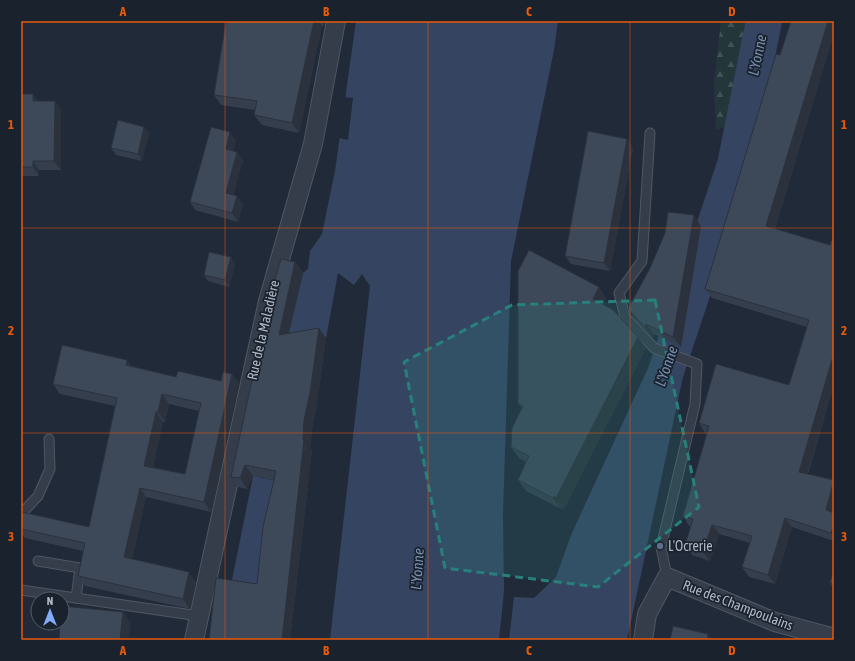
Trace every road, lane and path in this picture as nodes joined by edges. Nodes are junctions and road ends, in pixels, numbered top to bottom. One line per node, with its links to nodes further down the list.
1 (336, 21): 9 (street, Rue de la Maladière)
2 (650, 134): 6 (lane)
3 (49, 439): 4 (lane)
4 (21, 514)
5 (38, 561): 8 (lane)
6 (667, 577): 10 (street, Rue des Champoulains); 12 (street)
7 (21, 590): 8 (lane)
8 (76, 598): 9 (lane)
9 (199, 616): 11 (street, Rue de la Maladière)
10 (834, 638)
11 (194, 640)
12 (643, 640)

